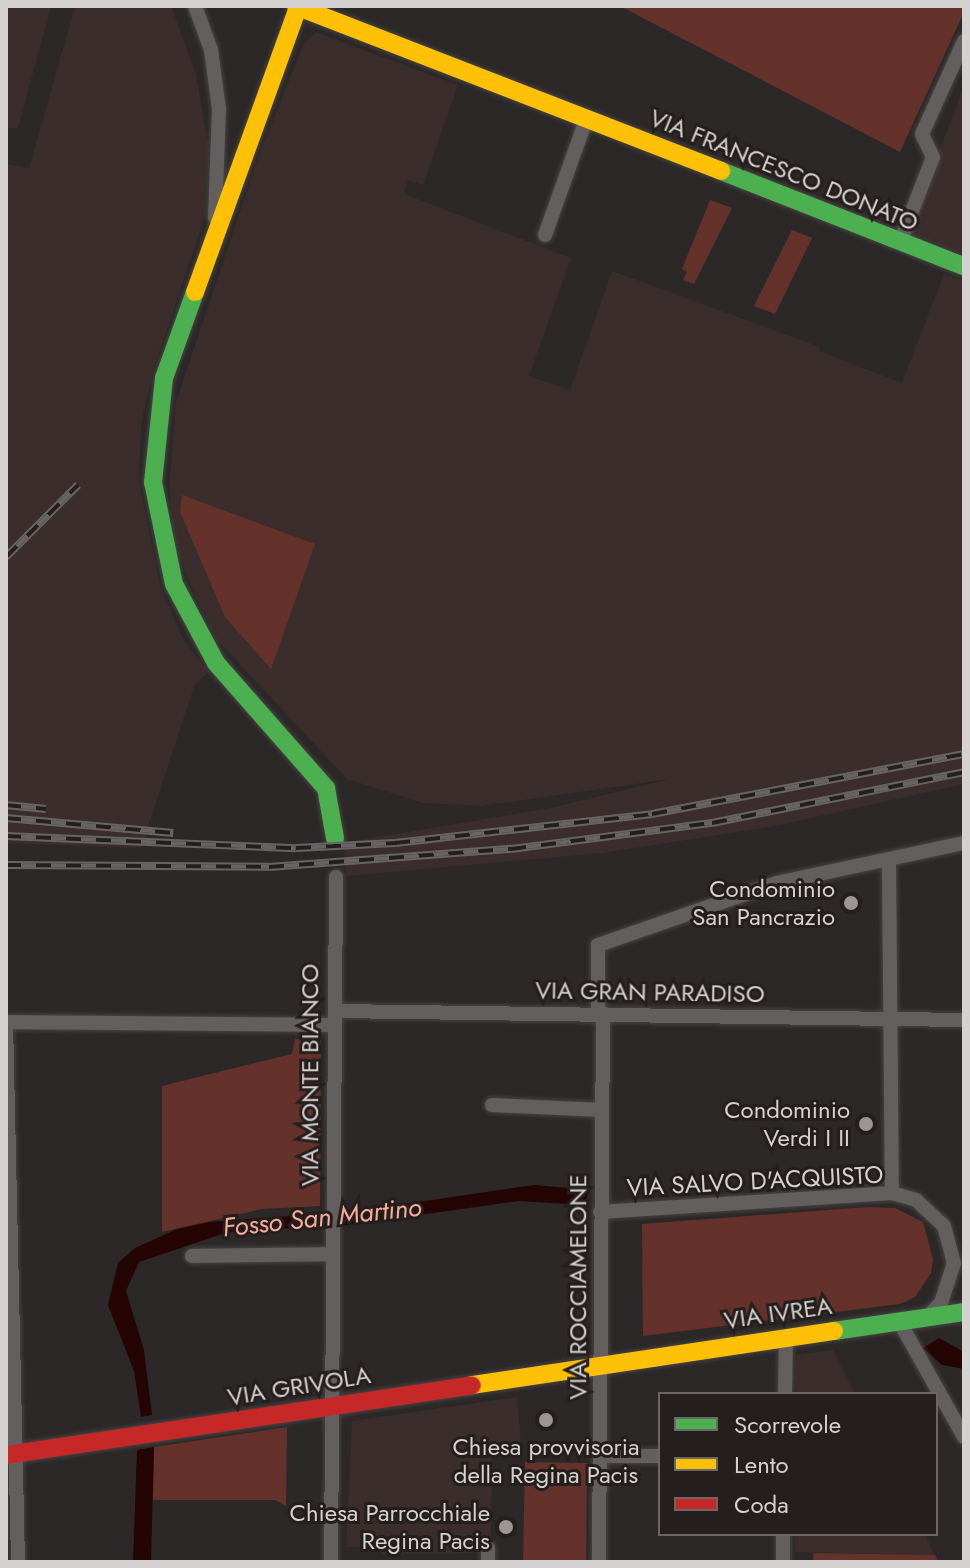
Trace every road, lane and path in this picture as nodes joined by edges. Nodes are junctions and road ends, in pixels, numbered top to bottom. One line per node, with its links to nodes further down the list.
1 (195, 6): 7 (street)
2 (297, 6): 4 (street, VIA FRANCESCO DONATO); 7 (street)
3 (964, 41): 6 (street)
4 (587, 117): 5 (street); 6 (street, VIA FRANCESCO DONATO)
5 (545, 235)
6 (900, 242): 8 (street, VIA FRANCESCO DONATO)
7 (212, 244): 9 (street)
8 (964, 266)
9 (335, 838)
10 (964, 843): 11 (street)
11 (889, 863): 13 (street, VIA ROCCIAMELONE); 15 (street)
12 (336, 877): 14 (street, VIA MONTE BIANCO)
13 (600, 1013): 14 (street, VIA GRAN PARADISO); 15 (street, VIA GRAN PARADISO); 19 (street, VIA ROCCIAMELONE)
14 (335, 1018): 17 (street, VIA GRAN PARADISO); 22 (street, VIA MONTE BIANCO)
15 (894, 1020): 16 (street, VIA GRAN PARADISO); 20 (street)
16 (964, 1020)
17 (6, 1022): 33 (street)
18 (492, 1105): 19 (street)
19 (602, 1110): 21 (street, VIA ROCCIAMELONE)
20 (892, 1193): 21 (street, VIA SALVO D'ACQUISTO); 24 (street, VIA SALVO D'ACQUISTO)
21 (600, 1212): 29 (street, VIA ROCCIAMELONE)
22 (333, 1254): 23 (street); 31 (street, VIA MONTE BIANCO)
23 (192, 1256)
24 (959, 1259): 26 (street, VIA SALVO D'ACQUISTO)
25 (964, 1312): 26 (street, VIA IVREA)
26 (927, 1317): 27 (street, VIA IVREA)
27 (899, 1321): 28 (street, VIA IVREA); 32 (street)
28 (786, 1337): 29 (street, VIA IVREA); 30 (street)
29 (599, 1366): 31 (street, VIA GRIVOLA); 34 (street, VIA ROCCIAMELONE)
30 (785, 1392)
31 (331, 1405): 33 (street, VIA GRIVOLA); 38 (street, VIA MONTE BIANCO)
32 (964, 1437)
33 (11, 1454): 37 (street)
34 (600, 1456): 35 (street); 39 (street, VIA ROCCIAMELONE)
35 (658, 1456)
36 (783, 1536): 40 (street)
37 (18, 1562)
38 (331, 1562)
39 (599, 1562)
40 (783, 1562)

